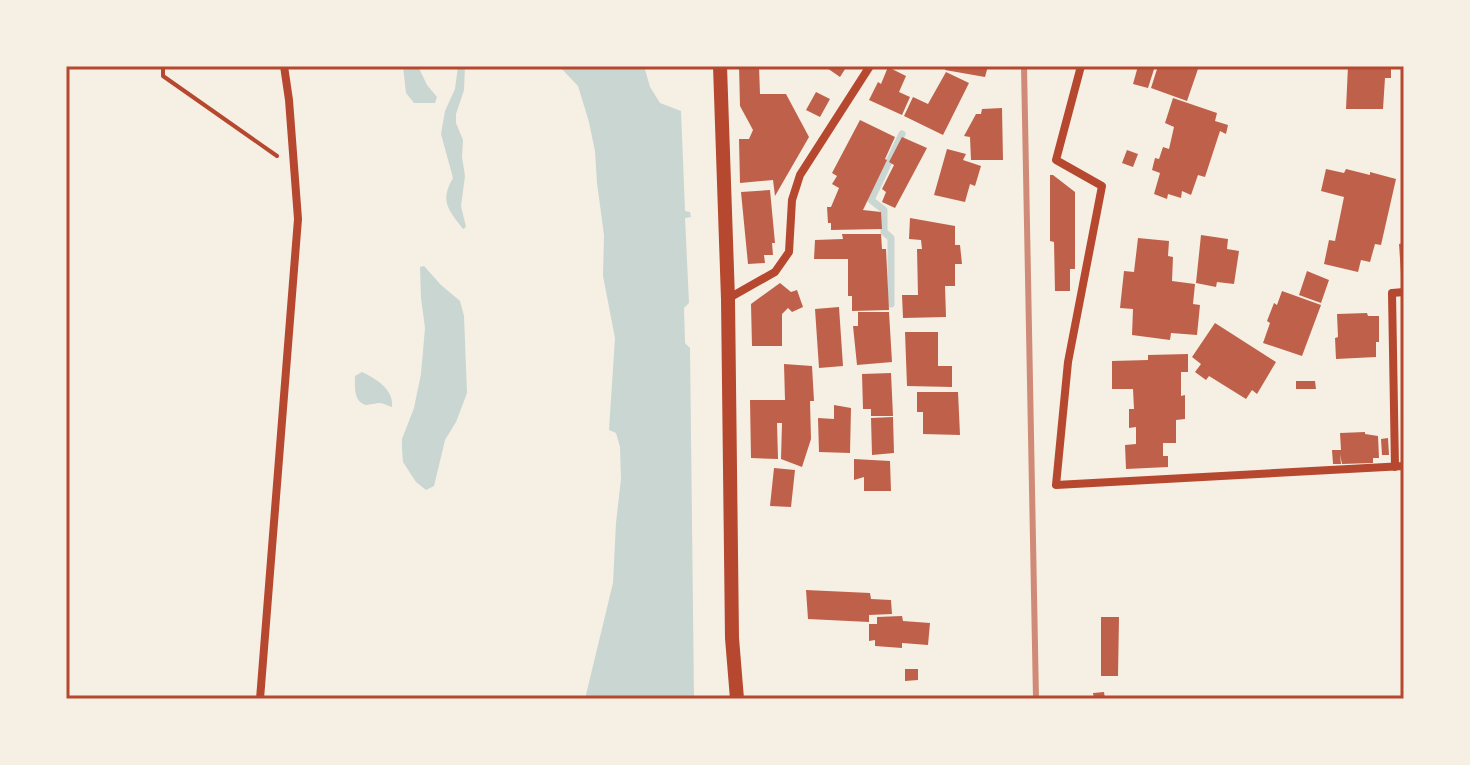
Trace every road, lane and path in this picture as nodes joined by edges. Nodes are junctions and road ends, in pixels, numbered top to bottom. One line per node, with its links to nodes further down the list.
1 (163, 66): 6 (path)
2 (284, 66): 6 (street)
3 (720, 66): 8 (street)
4 (870, 66): 8 (street)
5 (1081, 66): 9 (street)
6 (294, 168): 10 (street)
7 (1404, 292): 9 (street)
8 (728, 299): 11 (street)
9 (1400, 467)
10 (260, 699)
11 (737, 699)

